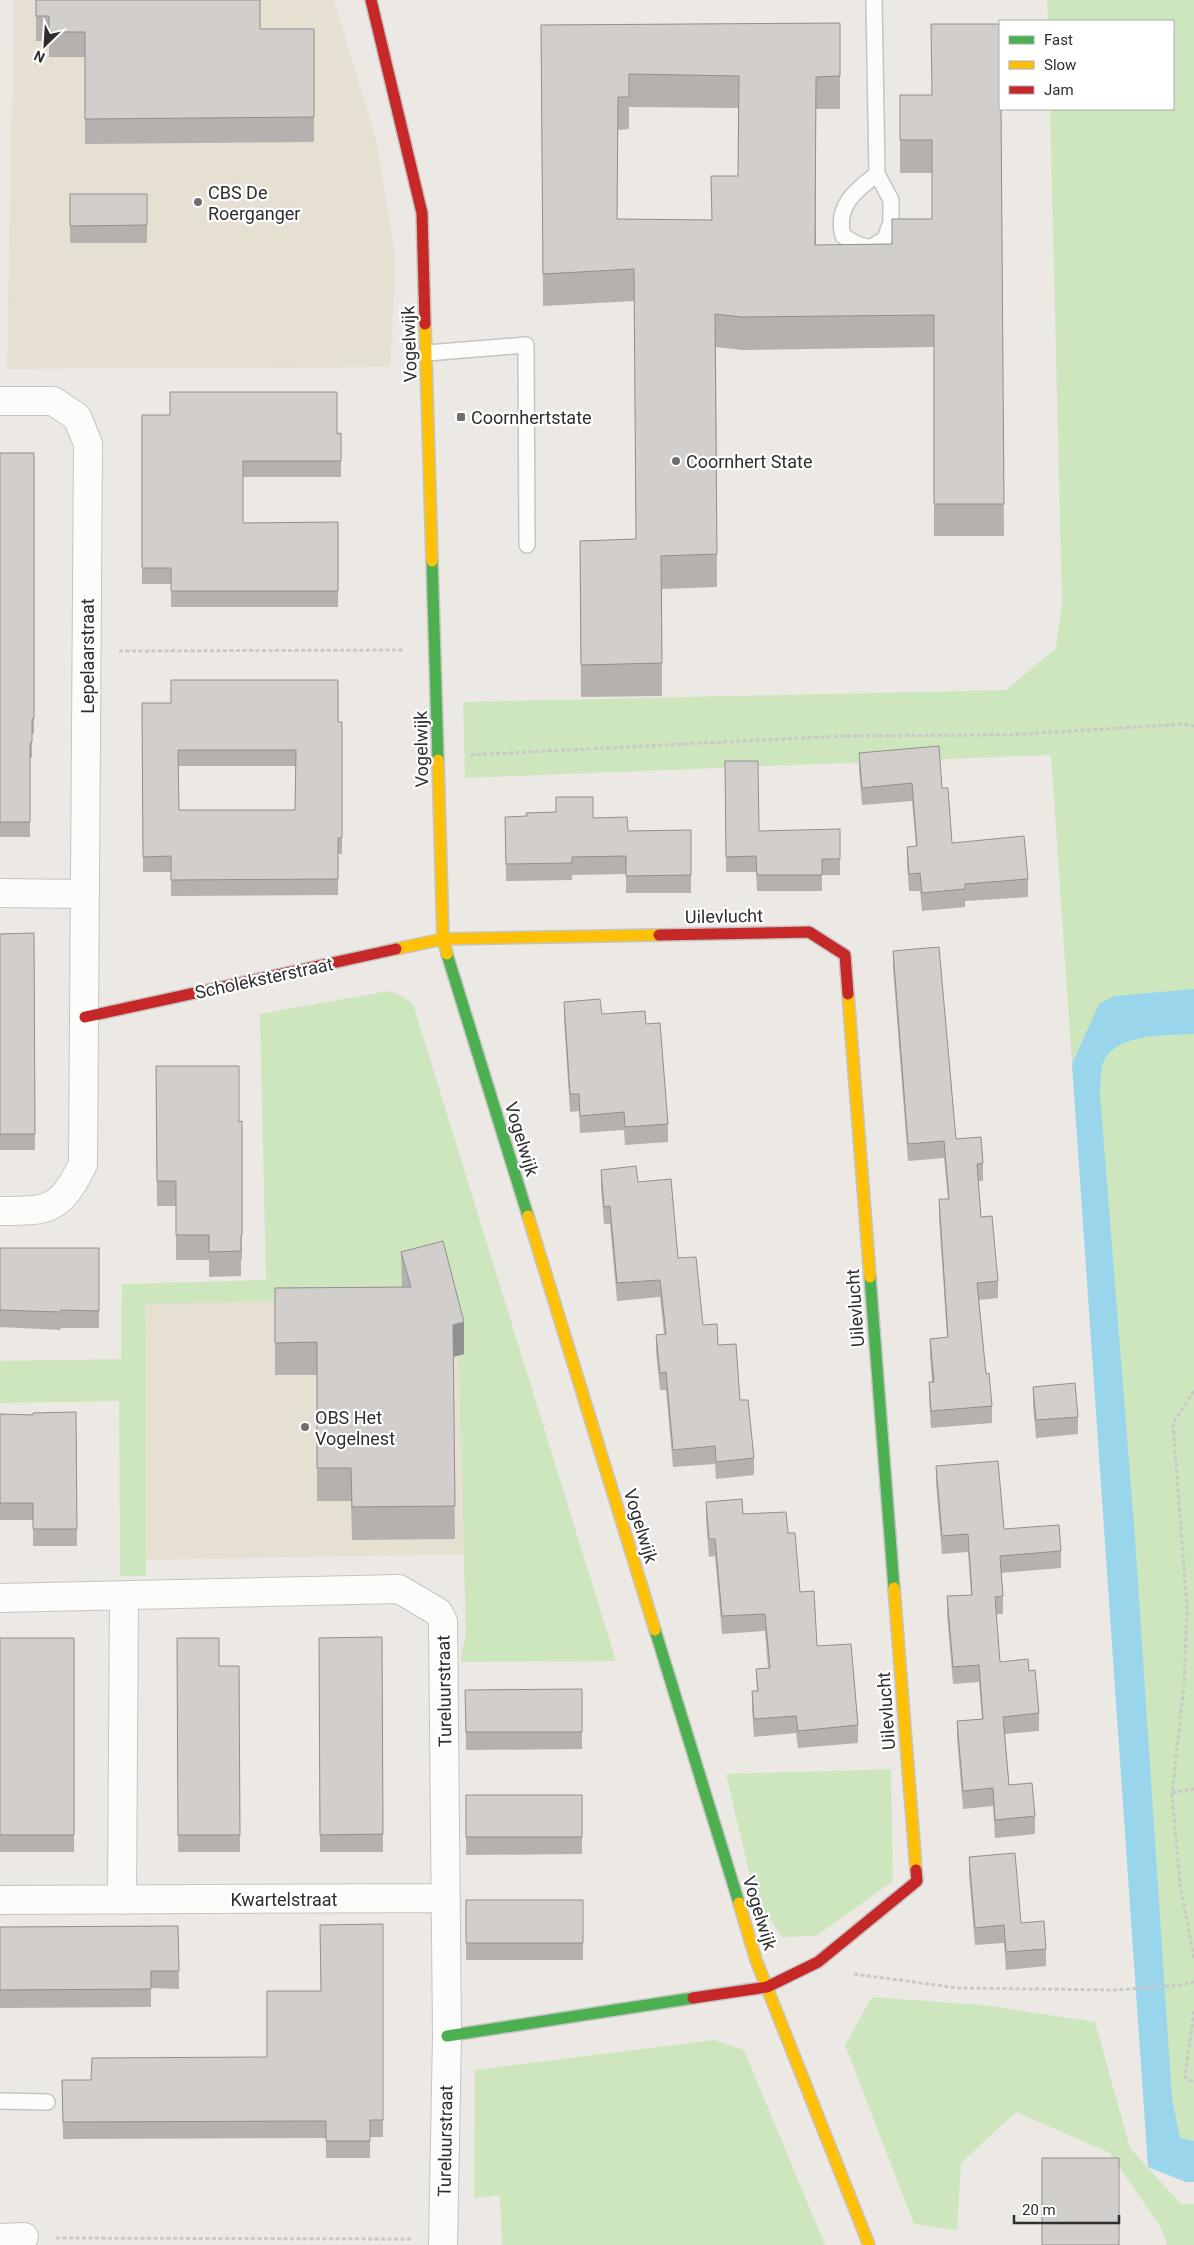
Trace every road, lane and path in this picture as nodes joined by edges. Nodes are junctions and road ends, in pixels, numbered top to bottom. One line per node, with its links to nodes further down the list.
1 (371, 0): 4 (street, Vogelwijk)
2 (874, 0): 3 (lane)
3 (877, 174): 3 (lane)
4 (427, 353): 6 (lane); 7 (street, Vogelwijk)
5 (0, 401): 8 (street, Lepelaarstraat)
6 (527, 544)
7 (436, 650): 8 (path); 10 (street, Vogelwijk)
8 (87, 651): 12 (street, Lepelaarstraat)
9 (1194, 726): 10 (path)
10 (439, 756): 13 (street, Vogelwijk)
11 (0, 893): 12 (street)
12 (84, 894): 14 (street)
13 (443, 939): 14 (street, Scholeksterstraat); 27 (street, Uilevlucht); 29 (street, Vogelwijk)
14 (85, 1017): 15 (street)
15 (0, 1211)
16 (1194, 1391): 19 (path)
17 (124, 1596): 18 (street, Tureluurstraat); 23 (street, Tureluurstraat); 25 (street)
18 (0, 1598)
19 (1187, 1609): 20 (path); 22 (path)
20 (1194, 1609)
21 (1194, 1789): 22 (path)
22 (1172, 1793): 26 (path)
23 (446, 1898): 25 (street, Kwartelstraat); 31 (street, Tureluurstraat)
24 (0, 1900): 25 (street, Kwartelstraat)
25 (122, 1900)
26 (1194, 1959)
27 (818, 1962): 28 (path); 29 (street, Uilevlucht)
28 (1194, 1982)
29 (767, 1987): 31 (street); 37 (street, Vogelwijk)
30 (1194, 2010): 32 (path)
31 (447, 2036): 36 (street, Tureluurstraat)
32 (1194, 2082)
33 (0, 2101): 34 (lane)
34 (47, 2102)
35 (12, 2238): 36 (path)
36 (443, 2242)
37 (869, 2245)

